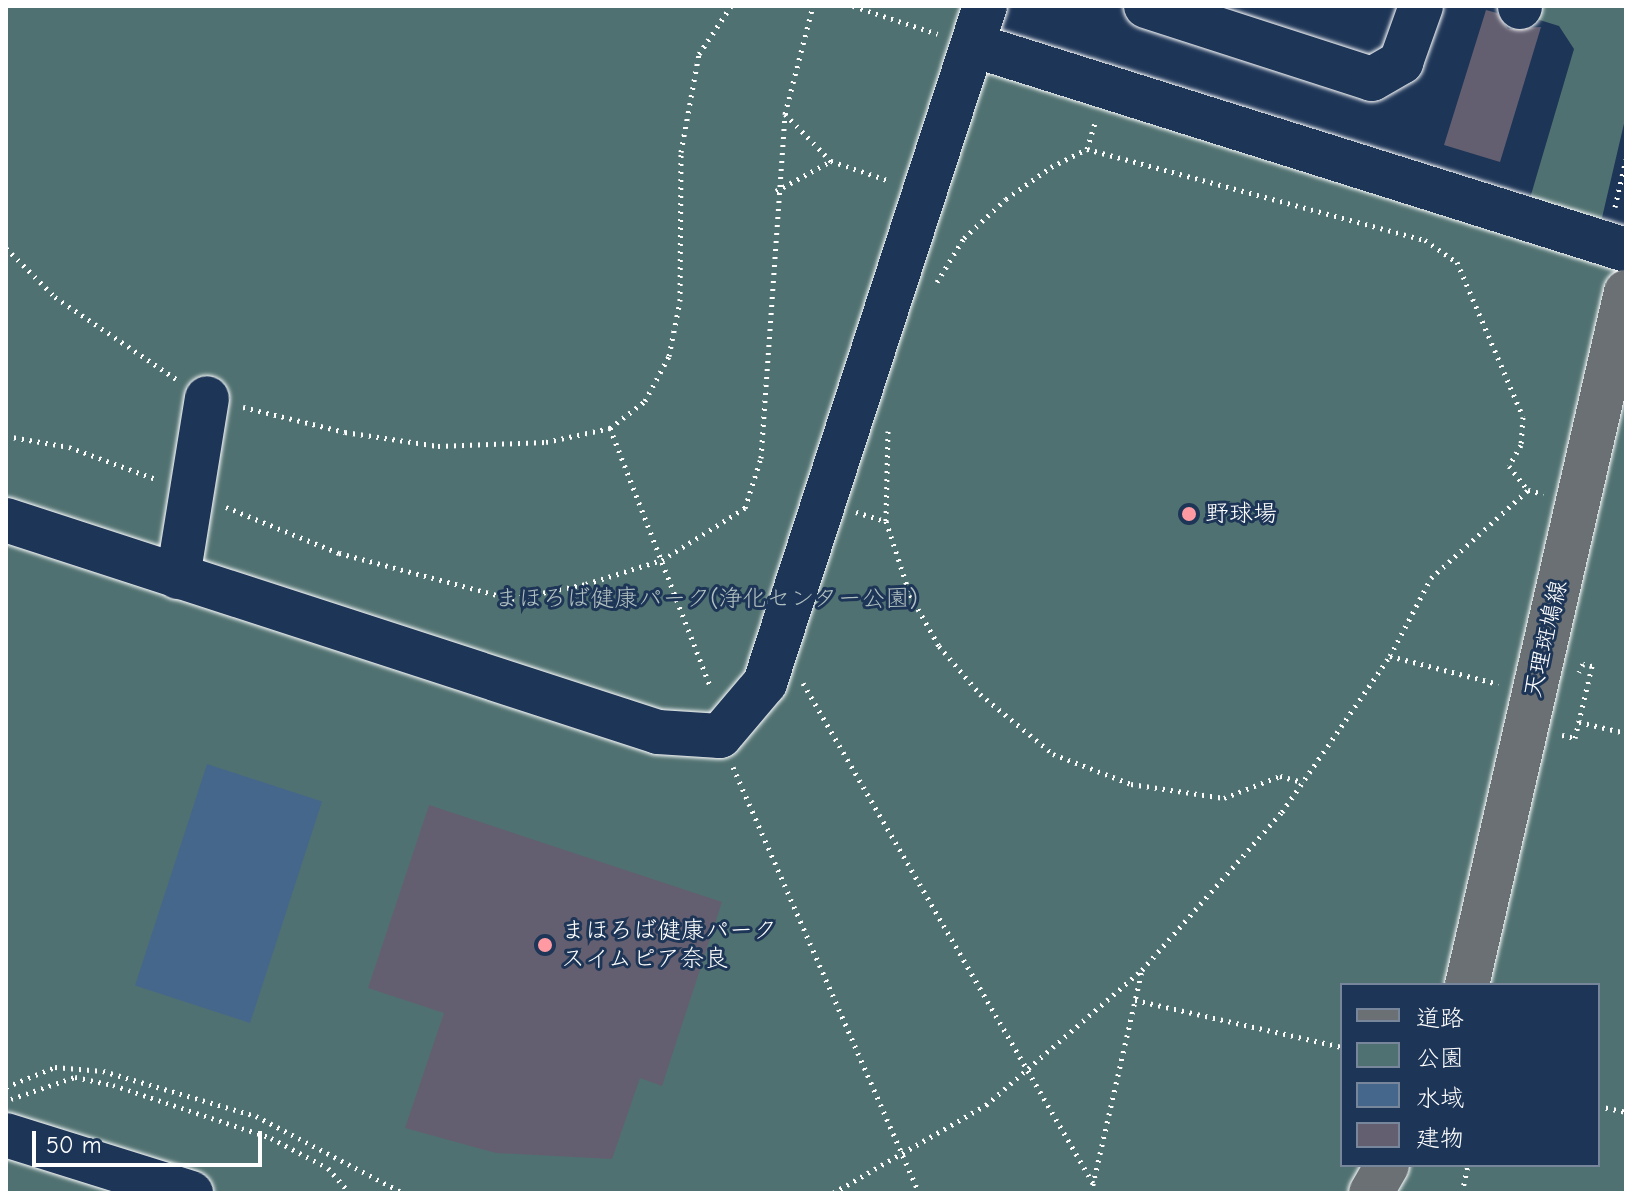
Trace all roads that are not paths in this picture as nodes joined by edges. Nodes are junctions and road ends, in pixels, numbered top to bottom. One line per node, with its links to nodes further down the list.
1 (1146, 6): 2 (lane)
2 (1421, 6)
3 (979, 26): 4 (lane); 8 (lane)
4 (1626, 250)
5 (1626, 292): 9 (main road, 天理斑鳩線)
6 (207, 398): 8 (lane)
7 (6, 520): 8 (lane)
8 (178, 577)
9 (1467, 983)
10 (6, 1135): 12 (lane)
11 (1386, 1167): 13 (main road)
12 (191, 1193)
13 (1371, 1193)

